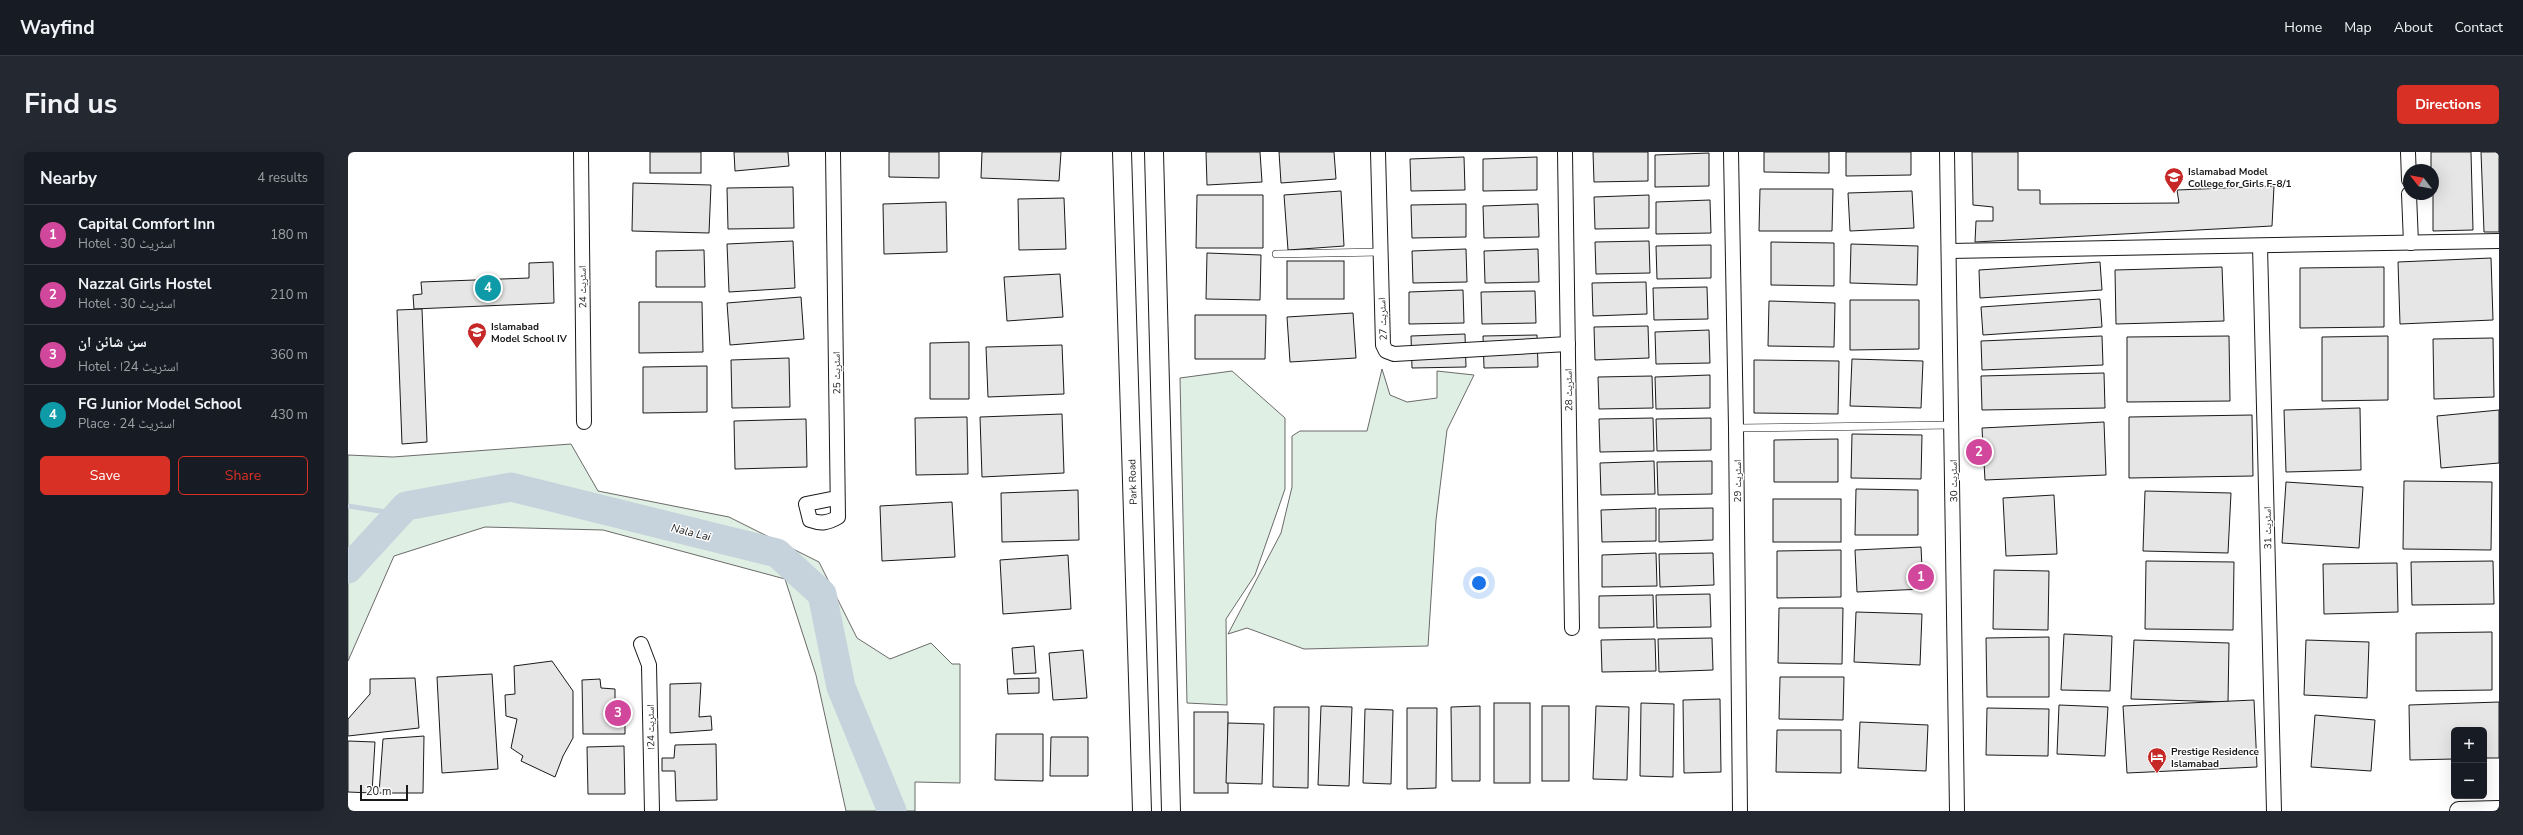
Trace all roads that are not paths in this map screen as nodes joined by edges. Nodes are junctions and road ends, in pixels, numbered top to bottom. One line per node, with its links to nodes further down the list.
1 (581, 152): 19 (street, اسٹریٹ 24)
2 (833, 152): 22 (street, اسٹریٹ 25)
3 (1122, 152): 27 (street, Park Road)
4 (1154, 152): 28 (street)
5 (1378, 152): 16 (street, اسٹریٹ 27)
6 (1565, 152): 18 (street, اسٹریٹ 28)
7 (1731, 152): 21 (street, اسٹریٹ 29)
8 (1947, 152): 15 (street, اسٹریٹ 30)
9 (2408, 152): 10 (street)
10 (2408, 164)
11 (2410, 200): 13 (street)
12 (2499, 241): 13 (street)
13 (2411, 243): 14 (street)
14 (2260, 246): 15 (street); 31 (street, اسٹریٹ 31)
15 (1949, 251): 20 (street, اسٹریٹ 30)
16 (1380, 252): 17 (lane); 18 (street, اسٹریٹ 27)
17 (1276, 254)
18 (1568, 344): 23 (street, اسٹریٹ 28)
19 (584, 422)
20 (1952, 425): 21 (lane); 30 (street, اسٹریٹ 30)
21 (1736, 428): 29 (street, اسٹریٹ 29)
22 (836, 498)
23 (1572, 628)
24 (641, 644): 26 (street, اسٹریٹ 24ا)
25 (2499, 810): 32 (street)
26 (652, 811)
27 (1142, 811)
28 (1172, 811)
29 (1740, 811)
30 (1957, 811)
31 (2274, 811)
32 (2459, 811)

